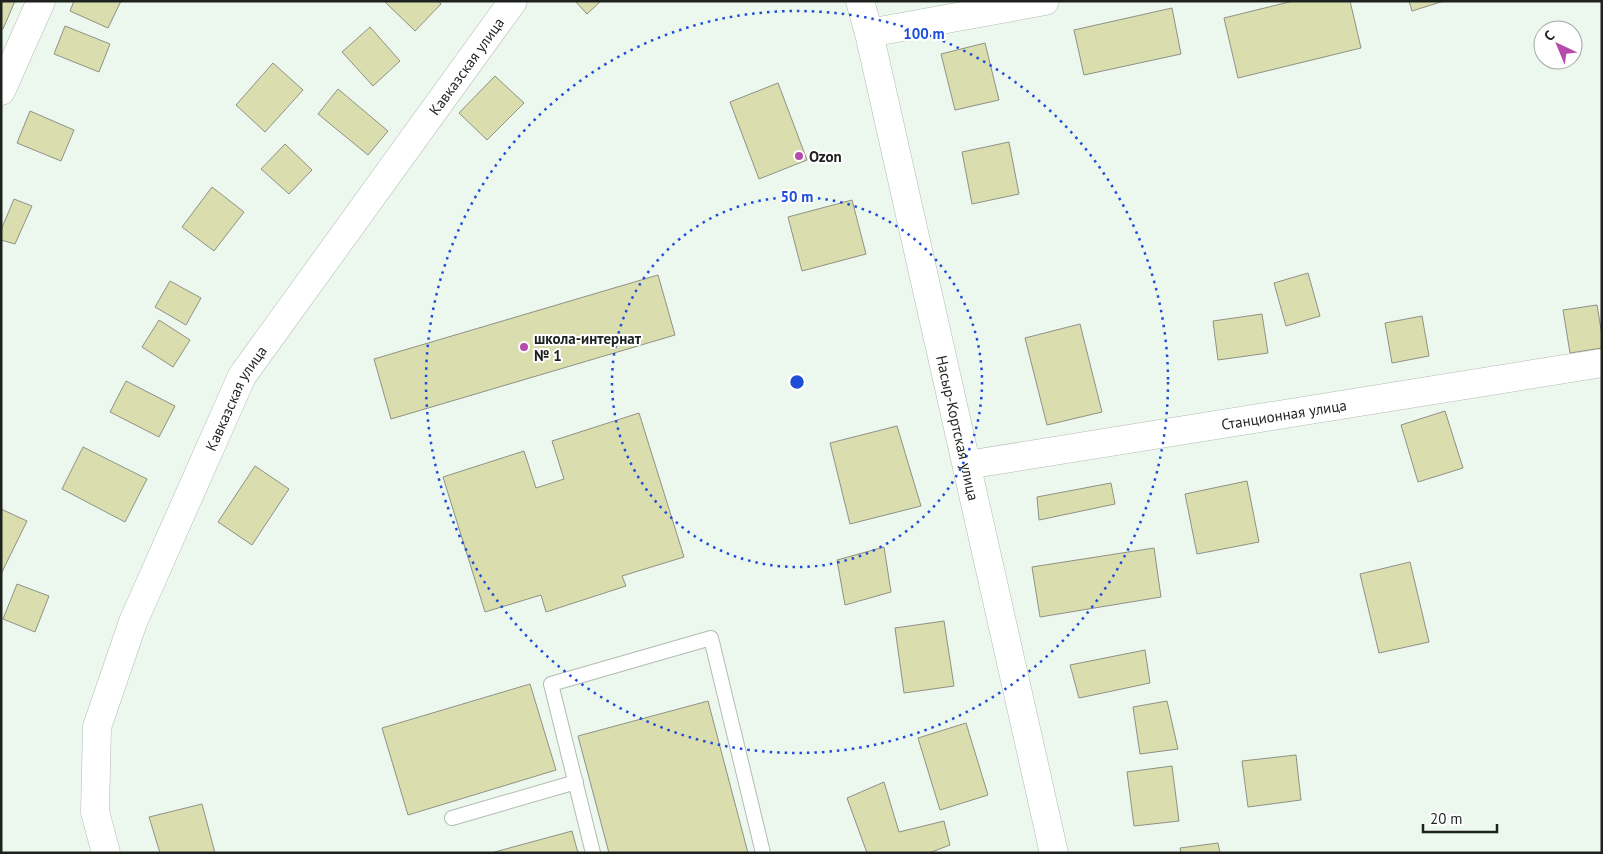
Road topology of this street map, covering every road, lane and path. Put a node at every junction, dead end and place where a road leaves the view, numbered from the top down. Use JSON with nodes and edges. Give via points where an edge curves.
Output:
{"nodes":[{"id":1,"x":41,"y":1,"type":"edge"},
{"id":2,"x":513,"y":1,"type":"edge"},
{"id":3,"x":860,"y":1,"type":"edge"},
{"id":4,"x":1045,"y":1,"type":"edge"},
{"id":5,"x":870,"y":33,"type":"junction"},
{"id":6,"x":1,"y":91,"type":"edge"},
{"id":7,"x":1602,"y":363,"type":"edge"},
{"id":8,"x":967,"y":465,"type":"junction"},
{"id":9,"x":576,"y":782,"type":"junction"},
{"id":10,"x":452,"y":818,"type":"dead end"},
{"id":11,"x":106,"y":853,"type":"edge"},
{"id":12,"x":593,"y":853,"type":"edge"},
{"id":13,"x":763,"y":853,"type":"edge"},
{"id":14,"x":1054,"y":853,"type":"edge"}],
"edges":[{"from":1,"to":6,"type":"street"},
{"from":2,"to":11,"type":"street","name":"Кавказская улица","via":[[242,376],[133,622],[97,727],[95,812]]},
{"from":3,"to":5,"type":"street","name":"Насыр-Кортская улица"},
{"from":4,"to":5,"type":"street"},
{"from":5,"to":8,"type":"street","name":"Насыр-Кортская улица"},
{"from":7,"to":8,"type":"street","name":"Станционная улица"},
{"from":8,"to":14,"type":"street","name":"Насыр-Кортская улица"},
{"from":9,"to":10,"type":"lane"},
{"from":9,"to":12,"type":"lane"},
{"from":9,"to":13,"type":"lane","via":[[551,684],[711,638]]}]}
